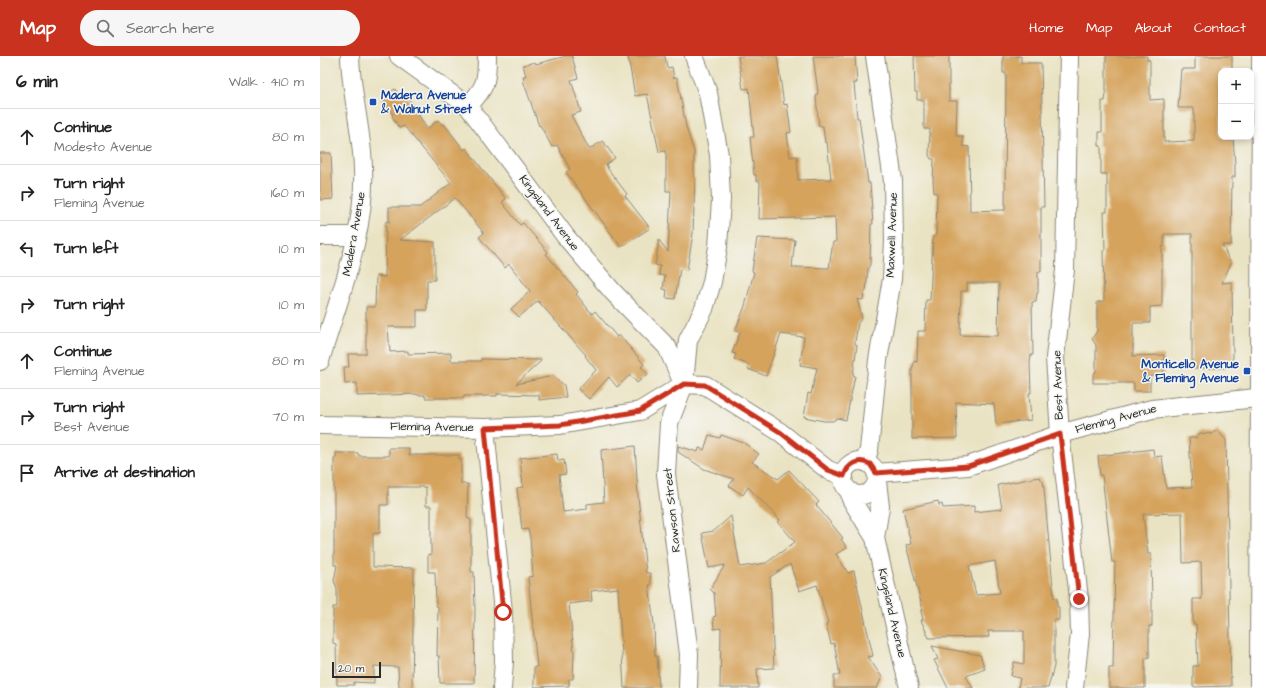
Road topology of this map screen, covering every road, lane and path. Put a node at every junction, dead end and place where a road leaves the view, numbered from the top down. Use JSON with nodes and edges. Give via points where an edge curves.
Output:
{"nodes":[{"id":1,"x":350,"y":56,"type":"edge"},
{"id":2,"x":399,"y":56,"type":"edge"},
{"id":3,"x":487,"y":56,"type":"edge"},
{"id":4,"x":694,"y":56,"type":"edge"},
{"id":5,"x":874,"y":56,"type":"edge"},
{"id":6,"x":1068,"y":56,"type":"edge"},
{"id":7,"x":1261,"y":56,"type":"edge"},
{"id":8,"x":468,"y":106,"type":"junction"},
{"id":9,"x":1263,"y":201,"type":"edge"},
{"id":10,"x":320,"y":236,"type":"edge"},
{"id":11,"x":356,"y":236,"type":"junction"},
{"id":12,"x":320,"y":361,"type":"edge"},
{"id":13,"x":684,"y":384,"type":"junction"},
{"id":14,"x":1263,"y":397,"type":"edge"},
{"id":15,"x":320,"y":425,"type":"edge"},
{"id":16,"x":485,"y":428,"type":"junction"},
{"id":17,"x":1060,"y":434,"type":"junction"},
{"id":18,"x":873,"y":472,"type":"junction"},
{"id":19,"x":847,"y":484,"type":"junction"},
{"id":20,"x":876,"y":538,"type":"junction"},
{"id":21,"x":502,"y":688,"type":"edge"},
{"id":22,"x":688,"y":688,"type":"edge"},
{"id":23,"x":909,"y":688,"type":"edge"},
{"id":24,"x":1074,"y":688,"type":"edge"},
{"id":25,"x":1259,"y":688,"type":"edge"}],
"edges":[{"from":1,"to":11,"type":"street","name":"Madera Avenue","via":[[350,74],[363,168],[362,199]]},
{"from":2,"to":8,"type":"street","name":"Kingsland Avenue"},
{"from":3,"to":8,"type":"street","via":[[487,73],[482,91]]},
{"from":4,"to":13,"type":"street","name":"Rawson Street","via":[[708,93],[719,155],[721,200],[718,247],[712,282],[704,309],[688,340]]},
{"from":5,"to":18,"type":"street","name":"Maxwell Avenue","via":[[893,181],[894,241],[892,278],[878,360],[869,450]]},
{"from":6,"to":17,"type":"street","name":"Best Avenue","via":[[1065,270],[1055,358]]},
{"from":7,"to":9,"type":"street"},
{"from":8,"to":13,"type":"street","name":"Kingsland Avenue","via":[[566,237],[613,292],[667,347]]},
{"from":9,"to":14,"type":"street"},
{"from":10,"to":11,"type":"street"},
{"from":11,"to":12,"type":"street","name":"Madera Avenue","via":[[345,286]]},
{"from":13,"to":16,"type":"street","name":"Fleming Avenue","via":[[640,411],[560,425]]},
{"from":13,"to":19,"type":"street","via":[[705,385],[780,432]]},
{"from":13,"to":22,"type":"street","name":"Rawson Street","via":[[669,423],[666,474],[689,654]]},
{"from":14,"to":17,"type":"street","name":"Fleming Avenue","via":[[1152,409]]},
{"from":14,"to":25,"type":"street"},
{"from":15,"to":16,"type":"street","name":"Fleming Avenue"},
{"from":16,"to":21,"type":"street","via":[[503,612]]},
{"from":17,"to":18,"type":"street","name":"Fleming Avenue","via":[[968,466]]},
{"from":17,"to":24,"type":"street","name":"Best Avenue","via":[[1079,599],[1080,634]]},
{"from":18,"to":19,"type":"street","via":[[857,462],[849,465]]},
{"from":18,"to":19,"type":"street","via":[[871,491],[862,494]]},
{"from":18,"to":20,"type":"street","name":"Kingsland Avenue","via":[[880,507]]},
{"from":19,"to":20,"type":"street","name":"Kingsland Avenue","via":[[851,499]]},
{"from":20,"to":23,"type":"street","name":"Kingsland Avenue"}]}
